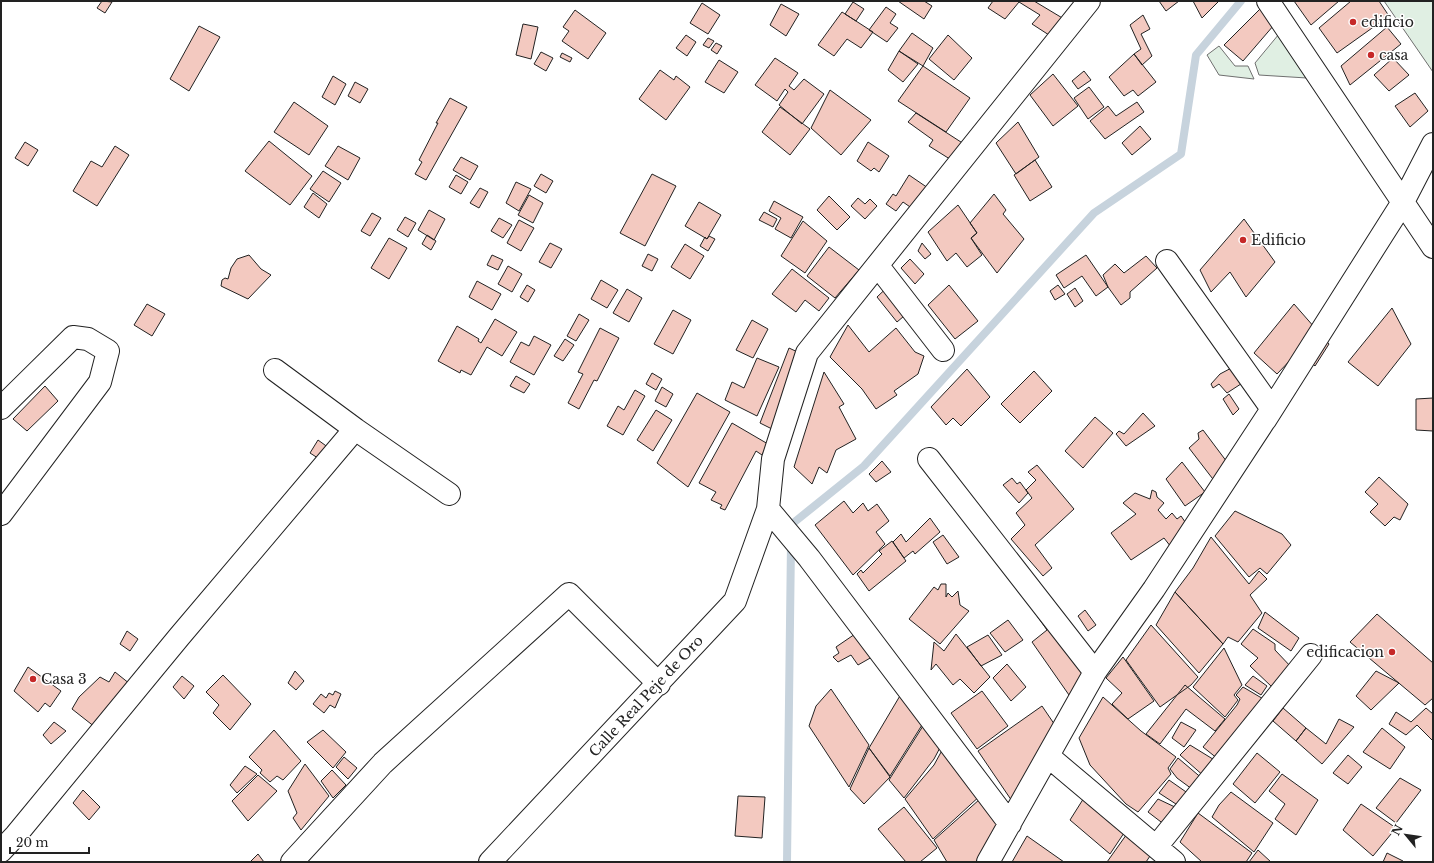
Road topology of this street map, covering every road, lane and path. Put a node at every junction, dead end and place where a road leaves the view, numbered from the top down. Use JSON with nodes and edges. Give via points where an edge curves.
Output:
{"nodes":[{"id":1,"x":1089,"y":1,"type":"edge"},
{"id":2,"x":1268,"y":1,"type":"edge"},
{"id":3,"x":1433,"y":144,"type":"edge"},
{"id":4,"x":1403,"y":202,"type":"junction"},
{"id":5,"x":1433,"y":247,"type":"edge"},
{"id":6,"x":1167,"y":260,"type":"dead end"},
{"id":7,"x":878,"y":266,"type":"junction"},
{"id":8,"x":943,"y":350,"type":"dead end"},
{"id":9,"x":275,"y":370,"type":"dead end"},
{"id":10,"x":1,"y":408,"type":"edge"},
{"id":11,"x":1272,"y":409,"type":"junction"},
{"id":12,"x":355,"y":429,"type":"junction"},
{"id":13,"x":929,"y":459,"type":"dead end"},
{"id":14,"x":449,"y":494,"type":"dead end"},
{"id":15,"x":768,"y":509,"type":"junction"},
{"id":16,"x":1,"y":514,"type":"edge"},
{"id":17,"x":1311,"y":655,"type":"dead end"},
{"id":18,"x":1095,"y":672,"type":"junction"},
{"id":19,"x":659,"y":684,"type":"junction"},
{"id":20,"x":1048,"y":756,"type":"junction"},
{"id":21,"x":1010,"y":824,"type":"junction"},
{"id":22,"x":1156,"y":847,"type":"junction"},
{"id":23,"x":1,"y":851,"type":"edge"},
{"id":24,"x":292,"y":862,"type":"edge"},
{"id":25,"x":490,"y":862,"type":"edge"},
{"id":26,"x":988,"y":862,"type":"edge"},
{"id":27,"x":1174,"y":862,"type":"edge"}],
"edges":[{"from":1,"to":7,"type":"street","name":"Calle Real Peje de Oro"},
{"from":2,"to":4,"type":"street"},
{"from":3,"to":4,"type":"street"},
{"from":4,"to":5,"type":"street"},
{"from":4,"to":11,"type":"street"},
{"from":6,"to":11,"type":"street"},
{"from":7,"to":8,"type":"street"},
{"from":7,"to":15,"type":"street","name":"Calle Real Peje de Oro","via":[[808,353],[773,459]]},
{"from":9,"to":12,"type":"street"},
{"from":10,"to":16,"type":"street","via":[[73,338],[88,338],[108,351],[100,382]]},
{"from":11,"to":18,"type":"street","via":[[1154,589]]},
{"from":12,"to":14,"type":"street"},
{"from":12,"to":23,"type":"street"},
{"from":13,"to":18,"type":"street"},
{"from":15,"to":19,"type":"street","name":"Calle Real Peje de Oro","via":[[735,601]]},
{"from":15,"to":21,"type":"street","via":[[809,558]]},
{"from":17,"to":22,"type":"street"},
{"from":18,"to":20,"type":"street"},
{"from":19,"to":24,"type":"street","via":[[569,594],[383,763]]},
{"from":19,"to":25,"type":"street","name":"Calle Real Peje de Oro"},
{"from":20,"to":21,"type":"street"},
{"from":20,"to":22,"type":"street"},
{"from":21,"to":26,"type":"street"},
{"from":22,"to":27,"type":"street"}]}
